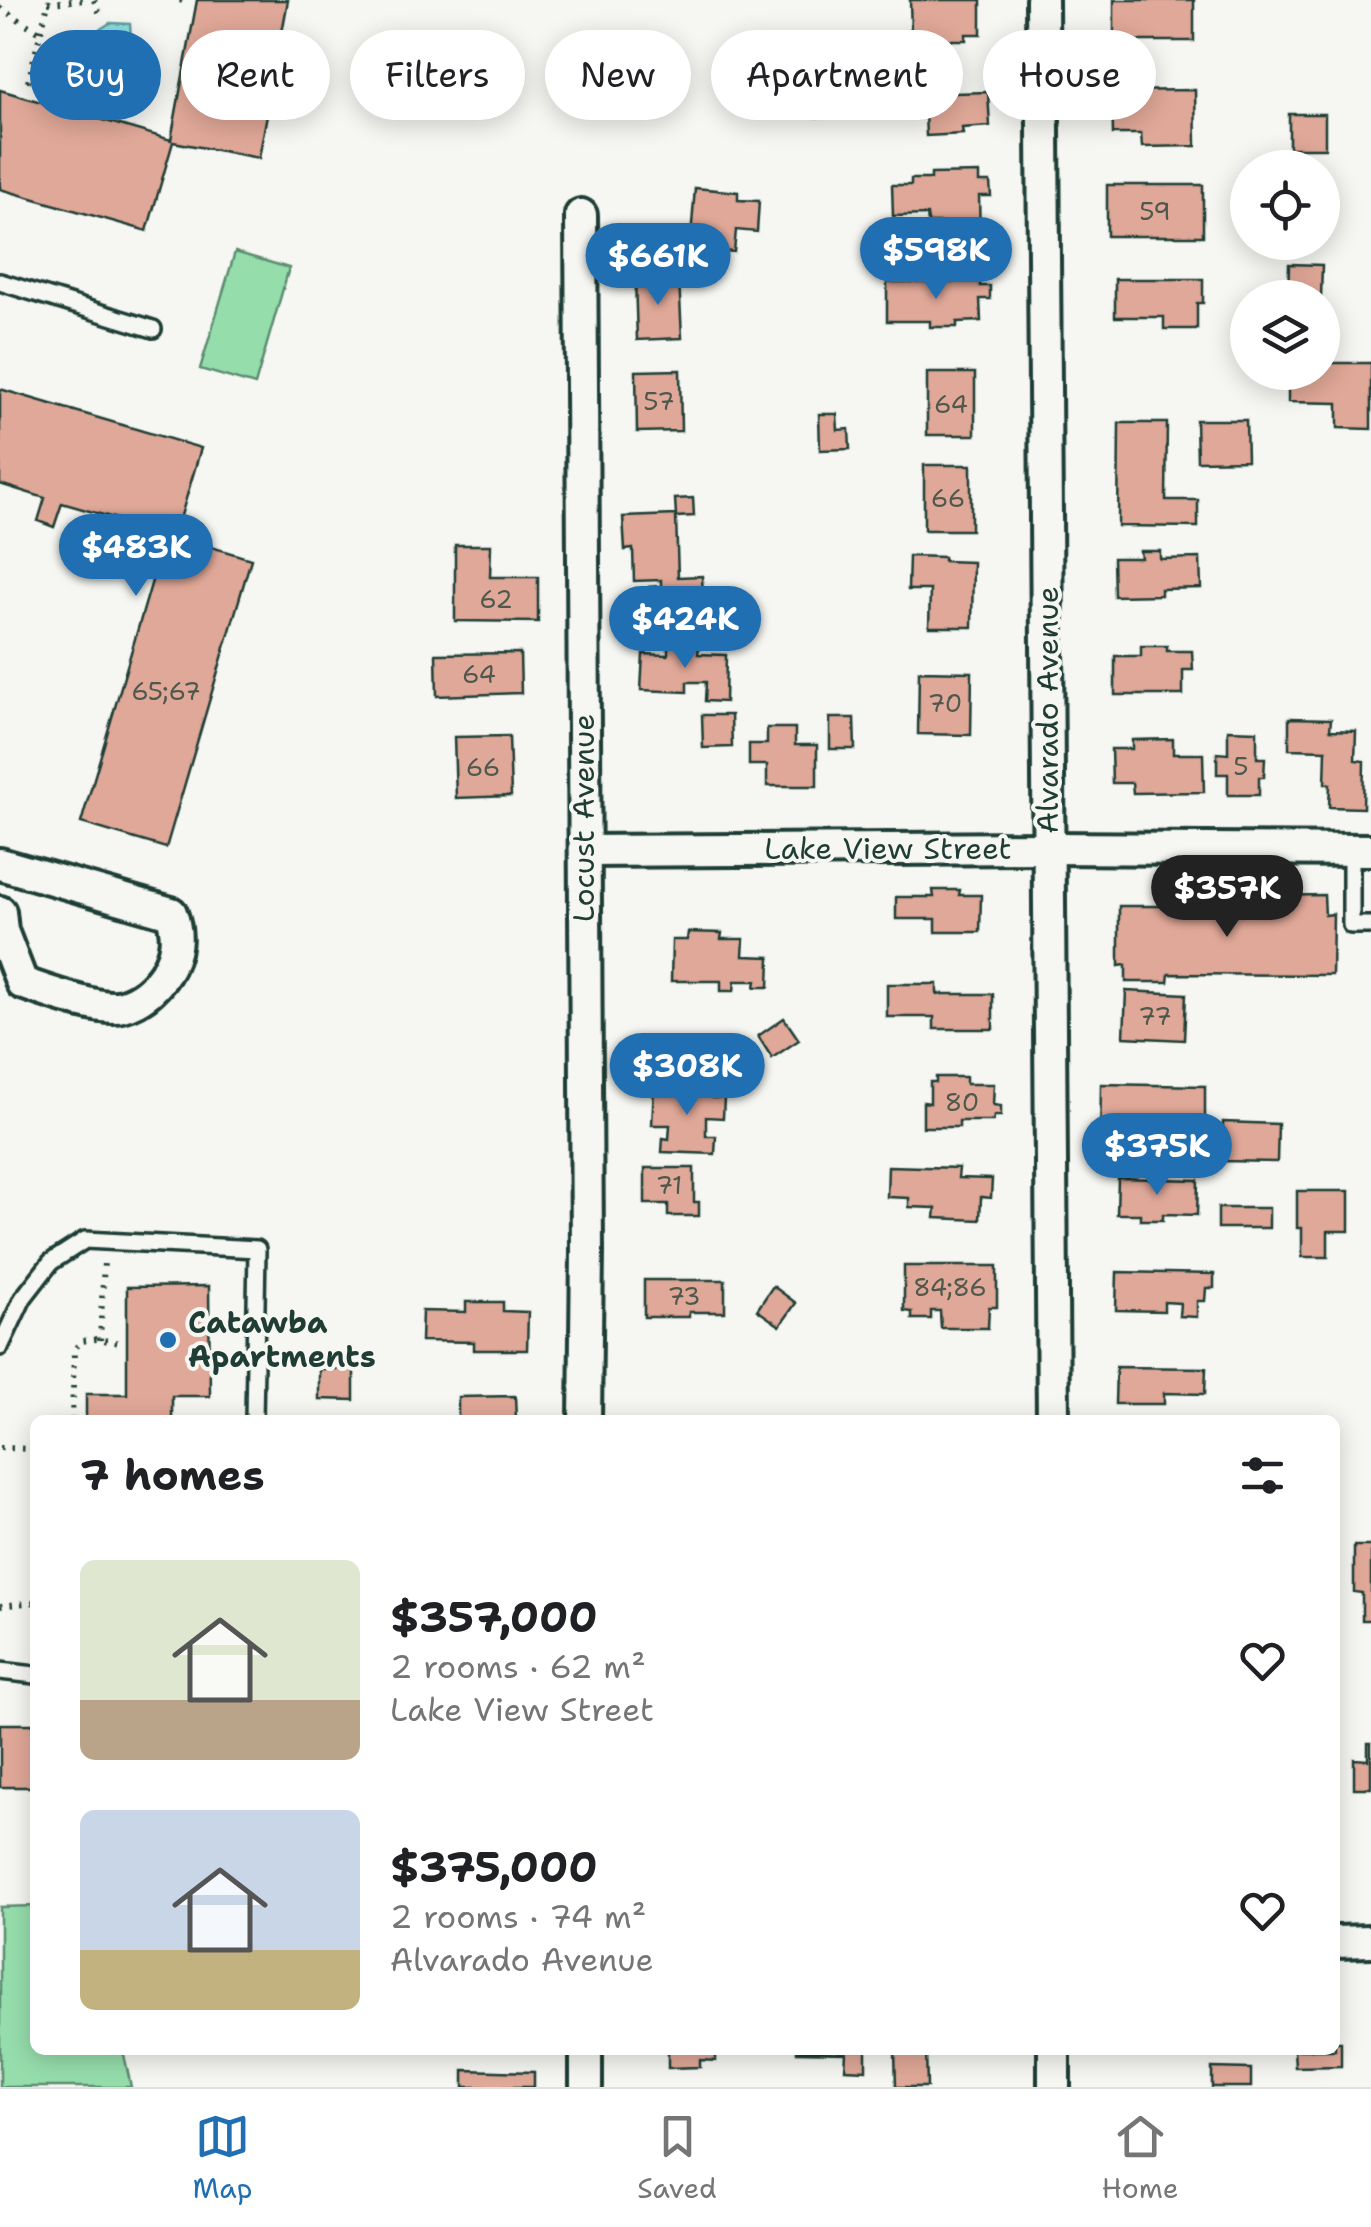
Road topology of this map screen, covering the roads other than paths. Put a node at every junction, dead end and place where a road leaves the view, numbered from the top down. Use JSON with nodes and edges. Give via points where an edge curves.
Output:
{"nodes":[{"id":1,"x":1042,"y":0,"type":"edge"},
{"id":2,"x":582,"y":215,"type":"dead end"},
{"id":3,"x":0,"y":282,"type":"edge"},
{"id":4,"x":153,"y":330,"type":"dead end"},
{"id":5,"x":1048,"y":848,"type":"junction"},
{"id":6,"x":1361,"y":850,"type":"edge"},
{"id":7,"x":585,"y":851,"type":"junction"},
{"id":8,"x":0,"y":864,"type":"edge"},
{"id":9,"x":0,"y":912,"type":"edge"},
{"id":10,"x":1371,"y":926,"type":"edge"},
{"id":11,"x":0,"y":1347,"type":"edge"},
{"id":12,"x":254,"y":1415,"type":"edge"},
{"id":13,"x":585,"y":1415,"type":"edge"},
{"id":14,"x":1053,"y":1415,"type":"edge"},
{"id":15,"x":0,"y":1671,"type":"edge"},
{"id":16,"x":30,"y":1674,"type":"edge"},
{"id":17,"x":1371,"y":1941,"type":"edge"},
{"id":18,"x":1340,"y":1942,"type":"edge"},
{"id":19,"x":586,"y":2055,"type":"edge"},
{"id":20,"x":1054,"y":2055,"type":"edge"},
{"id":21,"x":586,"y":2087,"type":"edge"},
{"id":22,"x":1054,"y":2087,"type":"edge"}],
"edges":[{"from":1,"to":5,"type":"street","name":"Alvarado Avenue"},
{"from":2,"to":7,"type":"street","name":"Locust Avenue"},
{"from":3,"to":4,"type":"lane"},
{"from":5,"to":6,"type":"street","name":"Lake View Street"},
{"from":5,"to":7,"type":"street","name":"Lake View Street"},
{"from":5,"to":14,"type":"street","name":"Alvarado Avenue"},
{"from":6,"to":10,"type":"lane","via":[[1351,925]]},
{"from":7,"to":13,"type":"street","name":"Locust Avenue"},
{"from":8,"to":9,"type":"street","via":[[171,912],[174,958],[154,989],[119,1008],[68,1000],[22,983]]},
{"from":11,"to":12,"type":"lane","via":[[23,1298],[51,1262],[85,1240],[256,1249]]},
{"from":15,"to":16,"type":"lane"},
{"from":17,"to":18,"type":"street"},
{"from":19,"to":21,"type":"street"},
{"from":20,"to":22,"type":"street"}]}
